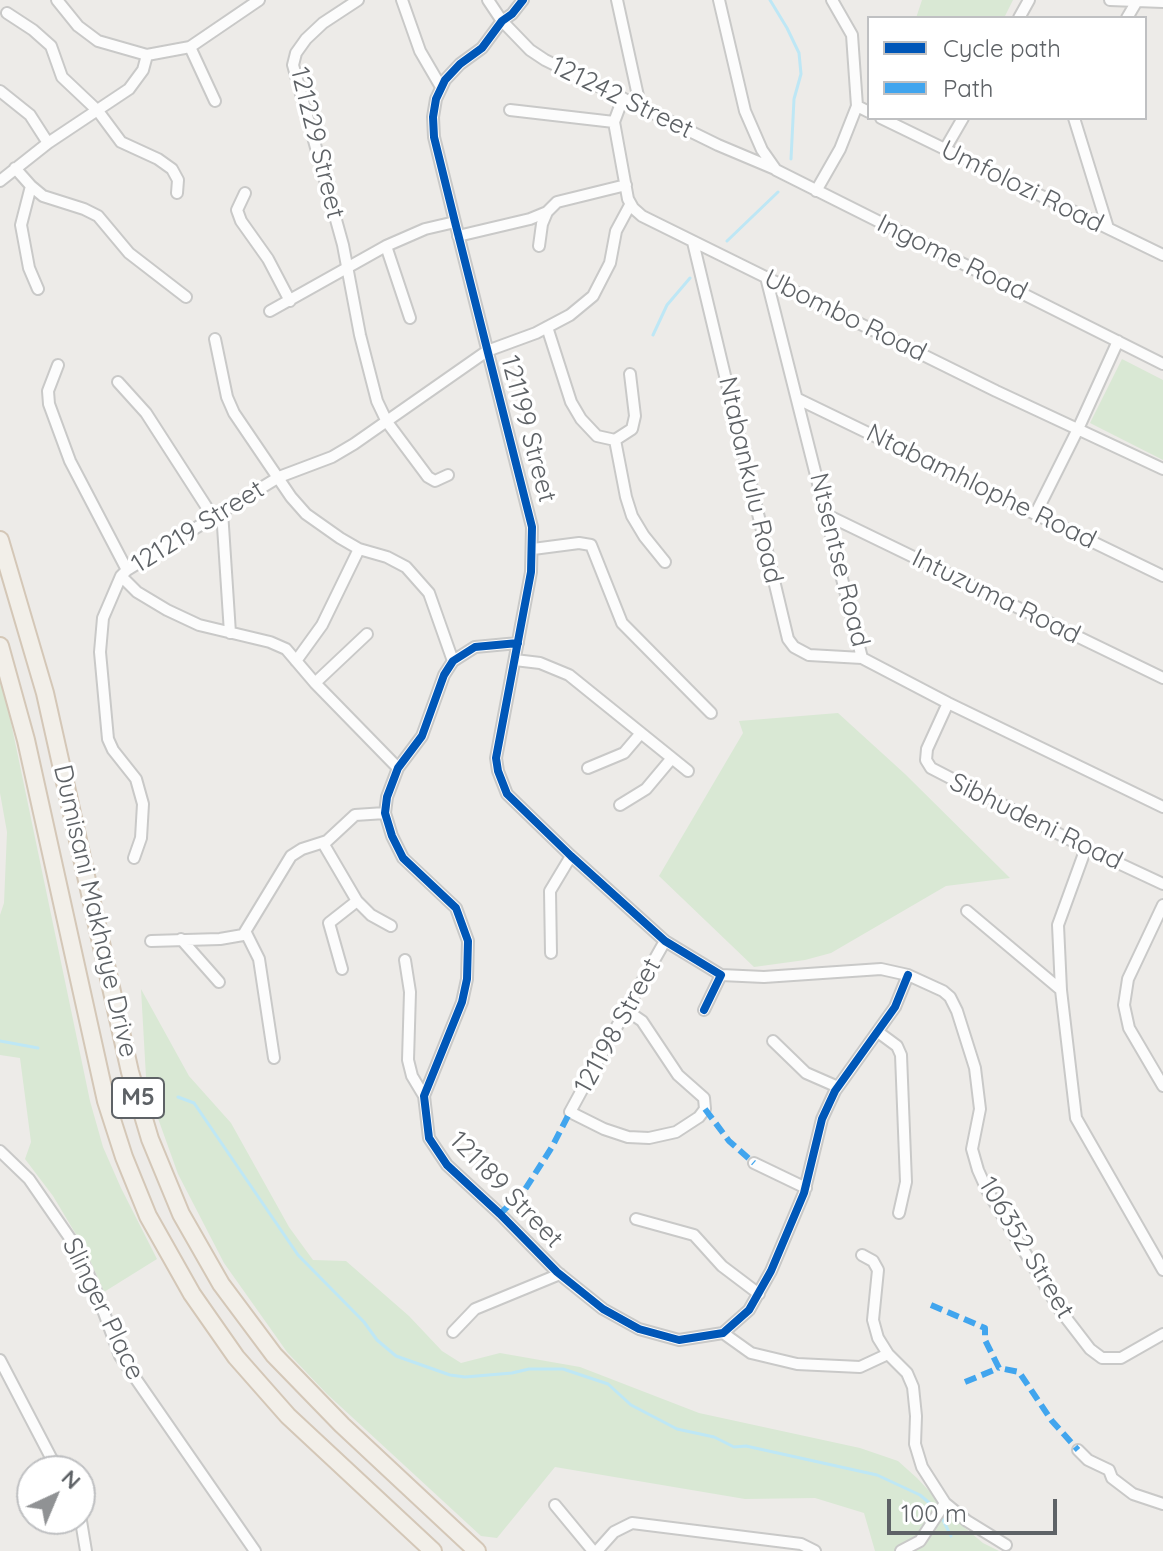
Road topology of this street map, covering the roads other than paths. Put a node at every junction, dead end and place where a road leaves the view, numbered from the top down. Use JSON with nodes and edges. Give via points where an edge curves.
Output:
{"nodes":[{"id":1,"x":57,"y":0,"type":"edge"},
{"id":2,"x":358,"y":0,"type":"edge"},
{"id":3,"x":402,"y":0,"type":"edge"},
{"id":4,"x":488,"y":0,"type":"edge"},
{"id":5,"x":523,"y":0,"type":"edge"},
{"id":6,"x":617,"y":0,"type":"edge"},
{"id":7,"x":719,"y":0,"type":"edge"},
{"id":8,"x":832,"y":0,"type":"edge"},
{"id":9,"x":1110,"y":0,"type":"edge"},
{"id":10,"x":256,"y":1,"type":"edge"},
{"id":11,"x":1137,"y":1,"type":"edge"},
{"id":12,"x":1163,"y":2,"type":"edge"},
{"id":13,"x":7,"y":13,"type":"dead end"},
{"id":14,"x":502,"y":21,"type":"junction"},
{"id":15,"x":190,"y":47,"type":"junction"},
{"id":16,"x":147,"y":55,"type":"junction"},
{"id":17,"x":441,"y":87,"type":"junction"},
{"id":18,"x":0,"y":91,"type":"edge"},
{"id":19,"x":623,"y":98,"type":"junction"},
{"id":20,"x":215,"y":101,"type":"dead end"},
{"id":21,"x":640,"y":105,"type":"junction"},
{"id":22,"x":857,"y":106,"type":"junction"},
{"id":23,"x":510,"y":110,"type":"dead end"},
{"id":24,"x":98,"y":111,"type":"junction"},
{"id":25,"x":867,"y":111,"type":"edge"},
{"id":26,"x":885,"y":120,"type":"edge"},
{"id":27,"x":962,"y":120,"type":"edge"},
{"id":28,"x":1075,"y":120,"type":"edge"},
{"id":29,"x":614,"y":122,"type":"junction"},
{"id":30,"x":756,"y":137,"type":"junction"},
{"id":31,"x":48,"y":143,"type":"junction"},
{"id":32,"x":945,"y":149,"type":"junction"},
{"id":33,"x":740,"y":154,"type":"junction"},
{"id":34,"x":15,"y":168,"type":"junction"},
{"id":35,"x":776,"y":170,"type":"junction"},
{"id":36,"x":0,"y":181,"type":"edge"},
{"id":37,"x":626,"y":185,"type":"junction"},
{"id":38,"x":31,"y":186,"type":"junction"},
{"id":39,"x":816,"y":191,"type":"junction"},
{"id":40,"x":177,"y":193,"type":"dead end"},
{"id":41,"x":245,"y":193,"type":"dead end"},
{"id":42,"x":630,"y":205,"type":"junction"},
{"id":43,"x":547,"y":212,"type":"junction"},
{"id":44,"x":455,"y":222,"type":"junction"},
{"id":45,"x":1108,"y":228,"type":"junction"},
{"id":46,"x":458,"y":236,"type":"junction"},
{"id":47,"x":693,"y":242,"type":"junction"},
{"id":48,"x":386,"y":246,"type":"junction"},
{"id":49,"x":539,"y":246,"type":"dead end"},
{"id":50,"x":1163,"y":255,"type":"edge"},
{"id":51,"x":348,"y":267,"type":"junction"},
{"id":52,"x":766,"y":277,"type":"junction"},
{"id":53,"x":38,"y":289,"type":"dead end"},
{"id":54,"x":186,"y":297,"type":"dead end"},
{"id":55,"x":290,"y":301,"type":"junction"},
{"id":56,"x":270,"y":311,"type":"dead end"},
{"id":57,"x":410,"y":318,"type":"dead end"},
{"id":58,"x":547,"y":327,"type":"junction"},
{"id":59,"x":215,"y":339,"type":"dead end"},
{"id":60,"x":1118,"y":341,"type":"junction"},
{"id":61,"x":487,"y":351,"type":"junction"},
{"id":62,"x":1163,"y":364,"type":"edge"},
{"id":63,"x":58,"y":365,"type":"dead end"},
{"id":64,"x":630,"y":374,"type":"dead end"},
{"id":65,"x":118,"y":382,"type":"dead end"},
{"id":66,"x":798,"y":399,"type":"junction"},
{"id":67,"x":387,"y":422,"type":"junction"},
{"id":68,"x":1078,"y":429,"type":"junction"},
{"id":69,"x":615,"y":440,"type":"junction"},
{"id":70,"x":1163,"y":469,"type":"edge"},
{"id":71,"x":448,"y":475,"type":"dead end"},
{"id":72,"x":279,"y":477,"type":"junction"},
{"id":73,"x":1036,"y":513,"type":"junction"},
{"id":74,"x":217,"y":514,"type":"junction"},
{"id":75,"x":829,"y":516,"type":"junction"},
{"id":76,"x":0,"y":540,"type":"edge"},
{"id":77,"x":359,"y":549,"type":"junction"},
{"id":78,"x":533,"y":549,"type":"junction"},
{"id":79,"x":665,"y":562,"type":"dead end"},
{"id":80,"x":124,"y":573,"type":"junction"},
{"id":81,"x":1163,"y":576,"type":"edge"},
{"id":82,"x":230,"y":633,"type":"junction"},
{"id":83,"x":367,"y":634,"type":"dead end"},
{"id":84,"x":518,"y":643,"type":"junction"},
{"id":85,"x":0,"y":646,"type":"edge"},
{"id":86,"x":862,"y":658,"type":"junction"},
{"id":87,"x":515,"y":660,"type":"junction"},
{"id":88,"x":296,"y":661,"type":"junction"},
{"id":89,"x":453,"y":661,"type":"junction"},
{"id":90,"x":1163,"y":678,"type":"edge"},
{"id":91,"x":315,"y":683,"type":"junction"},
{"id":92,"x":948,"y":703,"type":"junction"},
{"id":93,"x":711,"y":713,"type":"dead end"},
{"id":94,"x":641,"y":733,"type":"junction"},
{"id":95,"x":672,"y":758,"type":"junction"},
{"id":96,"x":398,"y":768,"type":"junction"},
{"id":97,"x":588,"y":768,"type":"dead end"},
{"id":98,"x":688,"y":771,"type":"dead end"},
{"id":99,"x":620,"y":805,"type":"dead end"},
{"id":100,"x":1163,"y":807,"type":"edge"},
{"id":101,"x":385,"y":813,"type":"junction"},
{"id":102,"x":323,"y":843,"type":"junction"},
{"id":103,"x":1086,"y":848,"type":"junction"},
{"id":104,"x":571,"y":856,"type":"junction"},
{"id":105,"x":134,"y":858,"type":"dead end"},
{"id":106,"x":1163,"y":884,"type":"edge"},
{"id":107,"x":357,"y":901,"type":"junction"},
{"id":108,"x":1163,"y":905,"type":"edge"},
{"id":109,"x":967,"y":911,"type":"dead end"},
{"id":110,"x":391,"y":926,"type":"dead end"},
{"id":111,"x":246,"y":933,"type":"junction"},
{"id":112,"x":181,"y":939,"type":"junction"},
{"id":113,"x":151,"y":941,"type":"dead end"},
{"id":114,"x":665,"y":941,"type":"junction"},
{"id":115,"x":551,"y":953,"type":"dead end"},
{"id":116,"x":405,"y":960,"type":"dead end"},
{"id":117,"x":342,"y":969,"type":"dead end"},
{"id":118,"x":721,"y":975,"type":"junction"},
{"id":119,"x":908,"y":975,"type":"junction"},
{"id":120,"x":219,"y":982,"type":"dead end"},
{"id":121,"x":1061,"y":990,"type":"junction"},
{"id":122,"x":626,"y":1010,"type":"junction"},
{"id":123,"x":704,"y":1010,"type":"dead end"},
{"id":124,"x":878,"y":1032,"type":"junction"},
{"id":125,"x":773,"y":1041,"type":"dead end"},
{"id":126,"x":274,"y":1058,"type":"dead end"},
{"id":127,"x":1163,"y":1086,"type":"edge"},
{"id":128,"x":838,"y":1087,"type":"junction"},
{"id":129,"x":424,"y":1096,"type":"junction"},
{"id":130,"x":0,"y":1151,"type":"edge"},
{"id":131,"x":754,"y":1163,"type":"dead end"},
{"id":132,"x":806,"y":1188,"type":"junction"},
{"id":133,"x":899,"y":1213,"type":"dead end"},
{"id":134,"x":636,"y":1219,"type":"dead end"},
{"id":135,"x":862,"y":1255,"type":"dead end"},
{"id":136,"x":1163,"y":1270,"type":"edge"},
{"id":137,"x":560,"y":1274,"type":"junction"},
{"id":138,"x":759,"y":1294,"type":"junction"},
{"id":139,"x":453,"y":1332,"type":"dead end"},
{"id":140,"x":723,"y":1333,"type":"junction"},
{"id":141,"x":1163,"y":1334,"type":"edge"},
{"id":142,"x":888,"y":1354,"type":"junction"},
{"id":143,"x":0,"y":1360,"type":"edge"},
{"id":144,"x":1078,"y":1450,"type":"dead end"},
{"id":145,"x":50,"y":1455,"type":"edge"},
{"id":146,"x":945,"y":1503,"type":"junction"},
{"id":147,"x":1163,"y":1504,"type":"edge"},
{"id":148,"x":555,"y":1505,"type":"dead end"},
{"id":149,"x":991,"y":1535,"type":"junction"},
{"id":150,"x":1006,"y":1545,"type":"dead end"},
{"id":151,"x":255,"y":1551,"type":"edge"},
{"id":152,"x":433,"y":1551,"type":"edge"},
{"id":153,"x":477,"y":1551,"type":"edge"},
{"id":154,"x":595,"y":1551,"type":"edge"},
{"id":155,"x":815,"y":1551,"type":"edge"},
{"id":156,"x":901,"y":1551,"type":"edge"},
{"id":157,"x":1017,"y":1551,"type":"edge"}],
"edges":[{"from":1,"to":16,"type":"street","via":[[98,41]]},
{"from":2,"to":51,"type":"street","name":"121229 Street","via":[[314,31],[293,65]]},
{"from":3,"to":17,"type":"street","via":[[420,51]]},
{"from":4,"to":14,"type":"street","name":"121242 Street"},
{"from":5,"to":14,"type":"street"},
{"from":6,"to":21,"type":"street"},
{"from":7,"to":30,"type":"street"},
{"from":8,"to":22,"type":"street","via":[[852,35]]},
{"from":9,"to":11,"type":"street"},
{"from":10,"to":15,"type":"street"},
{"from":11,"to":12,"type":"street"},
{"from":13,"to":24,"type":"street","via":[[46,41],[62,77]]},
{"from":14,"to":17,"type":"street"},
{"from":14,"to":19,"type":"street","name":"121242 Street","via":[[545,60]]},
{"from":15,"to":16,"type":"street"},
{"from":15,"to":20,"type":"street"},
{"from":16,"to":24,"type":"street","via":[[134,84]]},
{"from":17,"to":44,"type":"street","name":"121199 Street","via":[[433,126]]},
{"from":18,"to":31,"type":"street","via":[[30,115]]},
{"from":19,"to":21,"type":"street","name":"121242 Street"},
{"from":19,"to":29,"type":"street"},
{"from":21,"to":33,"type":"street","name":"121242 Street"},
{"from":22,"to":25,"type":"street"},
{"from":22,"to":39,"type":"street"},
{"from":23,"to":29,"type":"street"},
{"from":24,"to":31,"type":"street"},
{"from":24,"to":40,"type":"street","via":[[121,142],[172,169]]},
{"from":26,"to":32,"type":"street","name":"Umfolozi Road"},
{"from":27,"to":32,"type":"street"},
{"from":28,"to":45,"type":"street"},
{"from":29,"to":37,"type":"street"},
{"from":30,"to":33,"type":"street","via":[[751,149]]},
{"from":30,"to":35,"type":"street"},
{"from":31,"to":34,"type":"street"},
{"from":32,"to":45,"type":"street","name":"Umfolozi Road"},
{"from":33,"to":35,"type":"street","name":"121242 Street"},
{"from":34,"to":36,"type":"street"},
{"from":34,"to":38,"type":"street"},
{"from":35,"to":39,"type":"street","name":"Ingome Road"},
{"from":37,"to":42,"type":"street"},
{"from":37,"to":43,"type":"street","via":[[557,202]]},
{"from":38,"to":53,"type":"street","via":[[21,225]]},
{"from":38,"to":54,"type":"street","via":[[50,199],[98,216],[129,253]]},
{"from":39,"to":60,"type":"street","name":"Ingome Road"},
{"from":41,"to":55,"type":"street","via":[[239,217]]},
{"from":42,"to":47,"type":"street","name":"Ubombo Road"},
{"from":42,"to":58,"type":"street","name":"121219 Street","via":[[593,296]]},
{"from":43,"to":46,"type":"street"},
{"from":43,"to":49,"type":"street"},
{"from":44,"to":46,"type":"street","name":"121199 Street"},
{"from":44,"to":48,"type":"street"},
{"from":45,"to":50,"type":"street","name":"Umfolozi Road"},
{"from":46,"to":61,"type":"street","name":"121199 Street"},
{"from":47,"to":52,"type":"street","name":"Ubombo Road"},
{"from":47,"to":86,"type":"street","name":"Ntabankulu Road","via":[[788,639],[809,655]]},
{"from":48,"to":51,"type":"street"},
{"from":48,"to":57,"type":"street"},
{"from":51,"to":55,"type":"street"},
{"from":51,"to":67,"type":"street","name":"121229 Street","via":[[368,371]]},
{"from":52,"to":66,"type":"street","name":"Ntsentse Road"},
{"from":52,"to":68,"type":"street","name":"Ubombo Road"},
{"from":55,"to":56,"type":"street"},
{"from":58,"to":61,"type":"street","name":"121219 Street"},
{"from":58,"to":69,"type":"street","via":[[581,419],[597,436]]},
{"from":59,"to":72,"type":"street","via":[[227,397]]},
{"from":60,"to":62,"type":"street","name":"Ingome Road"},
{"from":60,"to":68,"type":"street"},
{"from":61,"to":67,"type":"street","name":"121219 Street"},
{"from":61,"to":78,"type":"street","name":"121199 Street","via":[[531,517]]},
{"from":63,"to":80,"type":"street","via":[[49,404]]},
{"from":64,"to":69,"type":"street","via":[[634,425]]},
{"from":65,"to":74,"type":"street"},
{"from":66,"to":73,"type":"street","name":"Ntabamhlophe Road"},
{"from":66,"to":75,"type":"street","name":"Ntsentse Road"},
{"from":67,"to":71,"type":"street","name":"121229 Street","via":[[428,477],[435,481]]},
{"from":67,"to":72,"type":"street","name":"121219 Street","via":[[332,457]]},
{"from":68,"to":70,"type":"street","name":"Ubombo Road"},
{"from":68,"to":73,"type":"street"},
{"from":69,"to":79,"type":"street","via":[[632,516]]},
{"from":72,"to":74,"type":"street","name":"121219 Street"},
{"from":72,"to":77,"type":"street","via":[[306,514]]},
{"from":73,"to":81,"type":"street","name":"Ntabamhlophe Road"},
{"from":74,"to":80,"type":"street","name":"121219 Street"},
{"from":74,"to":82,"type":"street"},
{"from":75,"to":86,"type":"street","name":"Ntsentse Road"},
{"from":75,"to":90,"type":"street","name":"Intuzuma Road"},
{"from":76,"to":153,"type":"main road","name":"Dumisani Makhaye Drive","number":"M5","via":[[49,707],[130,1072],[181,1214],[221,1284],[274,1355]]},
{"from":77,"to":88,"type":"street","via":[[322,625]]},
{"from":77,"to":89,"type":"street","via":[[398,562],[423,584]]},
{"from":78,"to":84,"type":"street","name":"121199 Street"},
{"from":78,"to":93,"type":"street","via":[[591,545],[622,623]]},
{"from":80,"to":82,"type":"street","via":[[137,592],[167,610]]},
{"from":80,"to":105,"type":"street","name":"121219 Street","via":[[103,618],[100,652],[108,739],[136,779],[143,804]]},
{"from":82,"to":88,"type":"street","via":[[286,649]]},
{"from":83,"to":91,"type":"street"},
{"from":84,"to":87,"type":"street","name":"121199 Street"},
{"from":84,"to":89,"type":"street","via":[[486,644]]},
{"from":85,"to":152,"type":"main road","name":"Dumisani Makhaye Drive","number":"M5","via":[[106,1101],[148,1216],[185,1284],[236,1357],[288,1416]]},
{"from":86,"to":92,"type":"street","name":"Ntsentse Road"},
{"from":87,"to":94,"type":"street","via":[[569,675]]},
{"from":87,"to":104,"type":"street","name":"121199 Street","via":[[498,771],[507,794]]},
{"from":88,"to":91,"type":"street"},
{"from":89,"to":96,"type":"street","via":[[422,736]]},
{"from":91,"to":96,"type":"street"},
{"from":92,"to":100,"type":"street","name":"Ntsentse Road"},
{"from":92,"to":103,"type":"street","name":"Sibhudeni Road","via":[[927,749],[931,768]]},
{"from":94,"to":95,"type":"street"},
{"from":94,"to":97,"type":"street","via":[[624,753]]},
{"from":95,"to":98,"type":"street"},
{"from":95,"to":99,"type":"street","via":[[646,789]]},
{"from":96,"to":101,"type":"street"},
{"from":101,"to":102,"type":"street","via":[[355,815]]},
{"from":101,"to":129,"type":"street","name":"121189 Street","via":[[403,858],[456,908],[468,941],[462,1002]]},
{"from":102,"to":107,"type":"street"},
{"from":102,"to":111,"type":"street","via":[[291,856]]},
{"from":103,"to":106,"type":"street","name":"Sibhudeni Road"},
{"from":103,"to":121,"type":"street","via":[[1058,925]]},
{"from":104,"to":114,"type":"street","name":"121199 Street"},
{"from":104,"to":115,"type":"street","via":[[550,891]]},
{"from":107,"to":110,"type":"street"},
{"from":107,"to":117,"type":"street","via":[[329,925]]},
{"from":108,"to":127,"type":"street","via":[[1128,979],[1124,1005],[1129,1028]]},
{"from":109,"to":121,"type":"street"},
{"from":111,"to":112,"type":"street"},
{"from":111,"to":126,"type":"street","via":[[259,959]]},
{"from":112,"to":113,"type":"street"},
{"from":112,"to":120,"type":"street"},
{"from":114,"to":118,"type":"street","name":"121199 Street"},
{"from":114,"to":122,"type":"street","name":"121198 Street"},
{"from":116,"to":129,"type":"street","via":[[409,1068]]},
{"from":118,"to":119,"type":"street","name":"106352 Street","via":[[881,969]]},
{"from":118,"to":123,"type":"street"},
{"from":119,"to":124,"type":"street"},
{"from":119,"to":141,"type":"street","name":"106352 Street","via":[[943,991],[957,1011],[979,1089],[972,1149],[978,1170],[1060,1310],[1102,1358],[1121,1358]]},
{"from":121,"to":136,"type":"street","via":[[1076,1118]]},
{"from":122,"to":122,"type":"street","name":"121198 Street","via":[[570,1112],[615,1133],[649,1138],[676,1132],[705,1109],[703,1095],[678,1075],[642,1021]]},
{"from":124,"to":128,"type":"street"},
{"from":124,"to":133,"type":"street","via":[[901,1055],[906,1182]]},
{"from":125,"to":128,"type":"street","via":[[806,1073]]},
{"from":128,"to":132,"type":"street","via":[[822,1119]]},
{"from":129,"to":137,"type":"street","name":"121189 Street","via":[[429,1138],[437,1152]]},
{"from":130,"to":151,"type":"street","name":"Slinger Place","via":[[29,1179],[76,1247],[120,1356]]},
{"from":131,"to":132,"type":"street"},
{"from":132,"to":138,"type":"street"},
{"from":134,"to":138,"type":"street","via":[[694,1235],[722,1266]]},
{"from":135,"to":142,"type":"street","via":[[878,1270],[873,1320]]},
{"from":137,"to":139,"type":"street","via":[[475,1309]]},
{"from":137,"to":140,"type":"street","name":"121189 Street","via":[[603,1309],[639,1329],[679,1340]]},
{"from":138,"to":140,"type":"street"},
{"from":140,"to":142,"type":"street","via":[[751,1353],[797,1364],[860,1367]]},
{"from":142,"to":146,"type":"street","via":[[910,1378],[916,1452]]},
{"from":143,"to":145,"type":"street"},
{"from":144,"to":147,"type":"street","via":[[1109,1470],[1123,1488]]},
{"from":146,"to":149,"type":"street"},
{"from":146,"to":156,"type":"street","via":[[920,1541]]},
{"from":148,"to":154,"type":"street"},
{"from":149,"to":150,"type":"street"},
{"from":149,"to":157,"type":"street"},
{"from":154,"to":155,"type":"street","via":[[632,1523],[801,1544]]}]}
